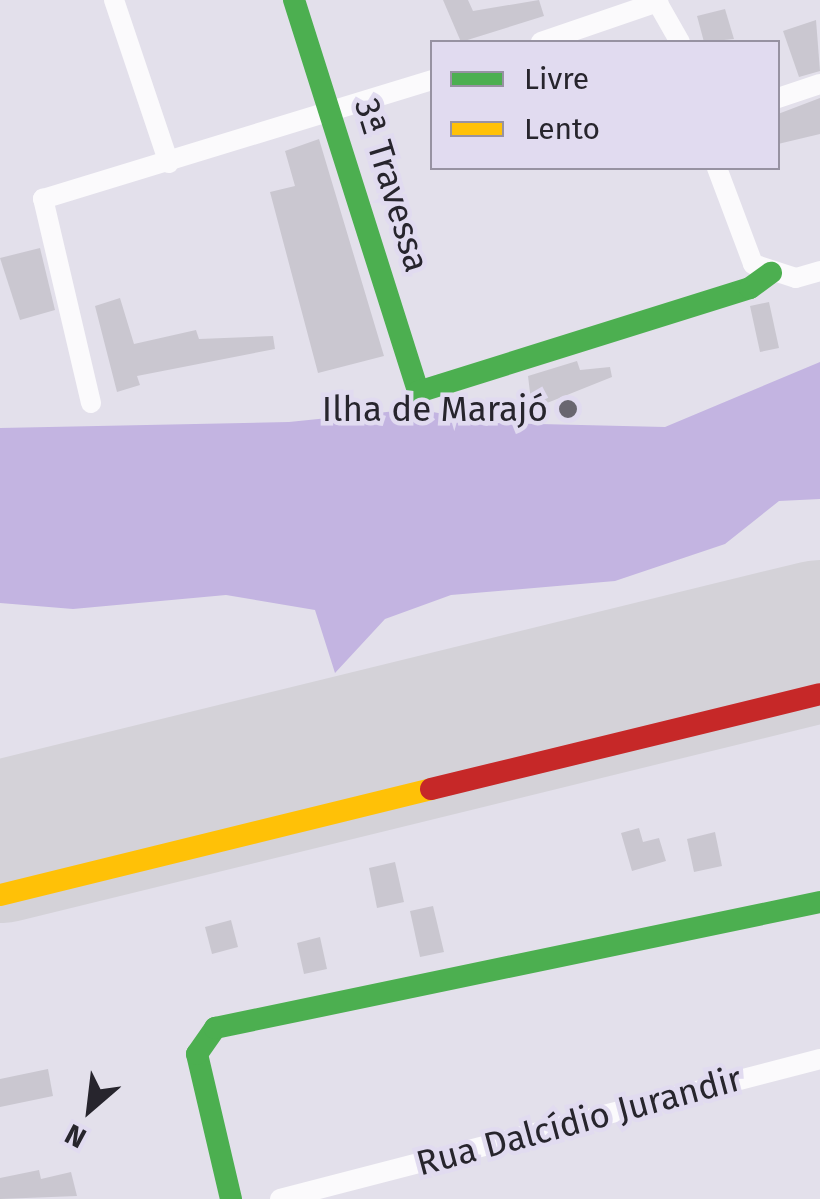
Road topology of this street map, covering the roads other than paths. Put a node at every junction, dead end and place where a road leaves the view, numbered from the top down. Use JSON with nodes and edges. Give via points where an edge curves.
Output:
{"nodes":[{"id":1,"x":114,"y":0,"type":"edge"},
{"id":2,"x":294,"y":0,"type":"edge"},
{"id":3,"x":657,"y":1,"type":"edge"},
{"id":4,"x":547,"y":40,"type":"edge"},
{"id":5,"x":679,"y":40,"type":"edge"},
{"id":6,"x":430,"y":81,"type":"edge"},
{"id":7,"x":820,"y":84,"type":"edge"},
{"id":8,"x":780,"y":97,"type":"edge"},
{"id":9,"x":334,"y":114,"type":"junction"},
{"id":10,"x":169,"y":162,"type":"junction"},
{"id":11,"x":719,"y":170,"type":"edge"},
{"id":12,"x":762,"y":268,"type":"junction"},
{"id":13,"x":820,"y":271,"type":"edge"},
{"id":14,"x":91,"y":403,"type":"dead end"},
{"id":15,"x":820,"y":694,"type":"edge"},
{"id":16,"x":0,"y":894,"type":"edge"},
{"id":17,"x":820,"y":902,"type":"edge"},
{"id":18,"x":820,"y":1059,"type":"edge"},
{"id":19,"x":231,"y":1199,"type":"edge"},
{"id":20,"x":280,"y":1199,"type":"edge"}],
"edges":[{"from":1,"to":10,"type":"street"},
{"from":2,"to":9,"type":"street","name":"3ª Travessa"},
{"from":3,"to":4,"type":"street"},
{"from":3,"to":5,"type":"street"},
{"from":6,"to":9,"type":"street"},
{"from":7,"to":8,"type":"street"},
{"from":9,"to":10,"type":"street"},
{"from":9,"to":12,"type":"street","name":"3ª Travessa","via":[[418,392],[750,288]]},
{"from":10,"to":14,"type":"street","via":[[43,199]]},
{"from":11,"to":12,"type":"street"},
{"from":12,"to":13,"type":"street"},
{"from":15,"to":16,"type":"street"},
{"from":17,"to":19,"type":"street","via":[[215,1028],[197,1054]]},
{"from":18,"to":20,"type":"street","name":"Rua Dalcídio Jurandir"}]}
